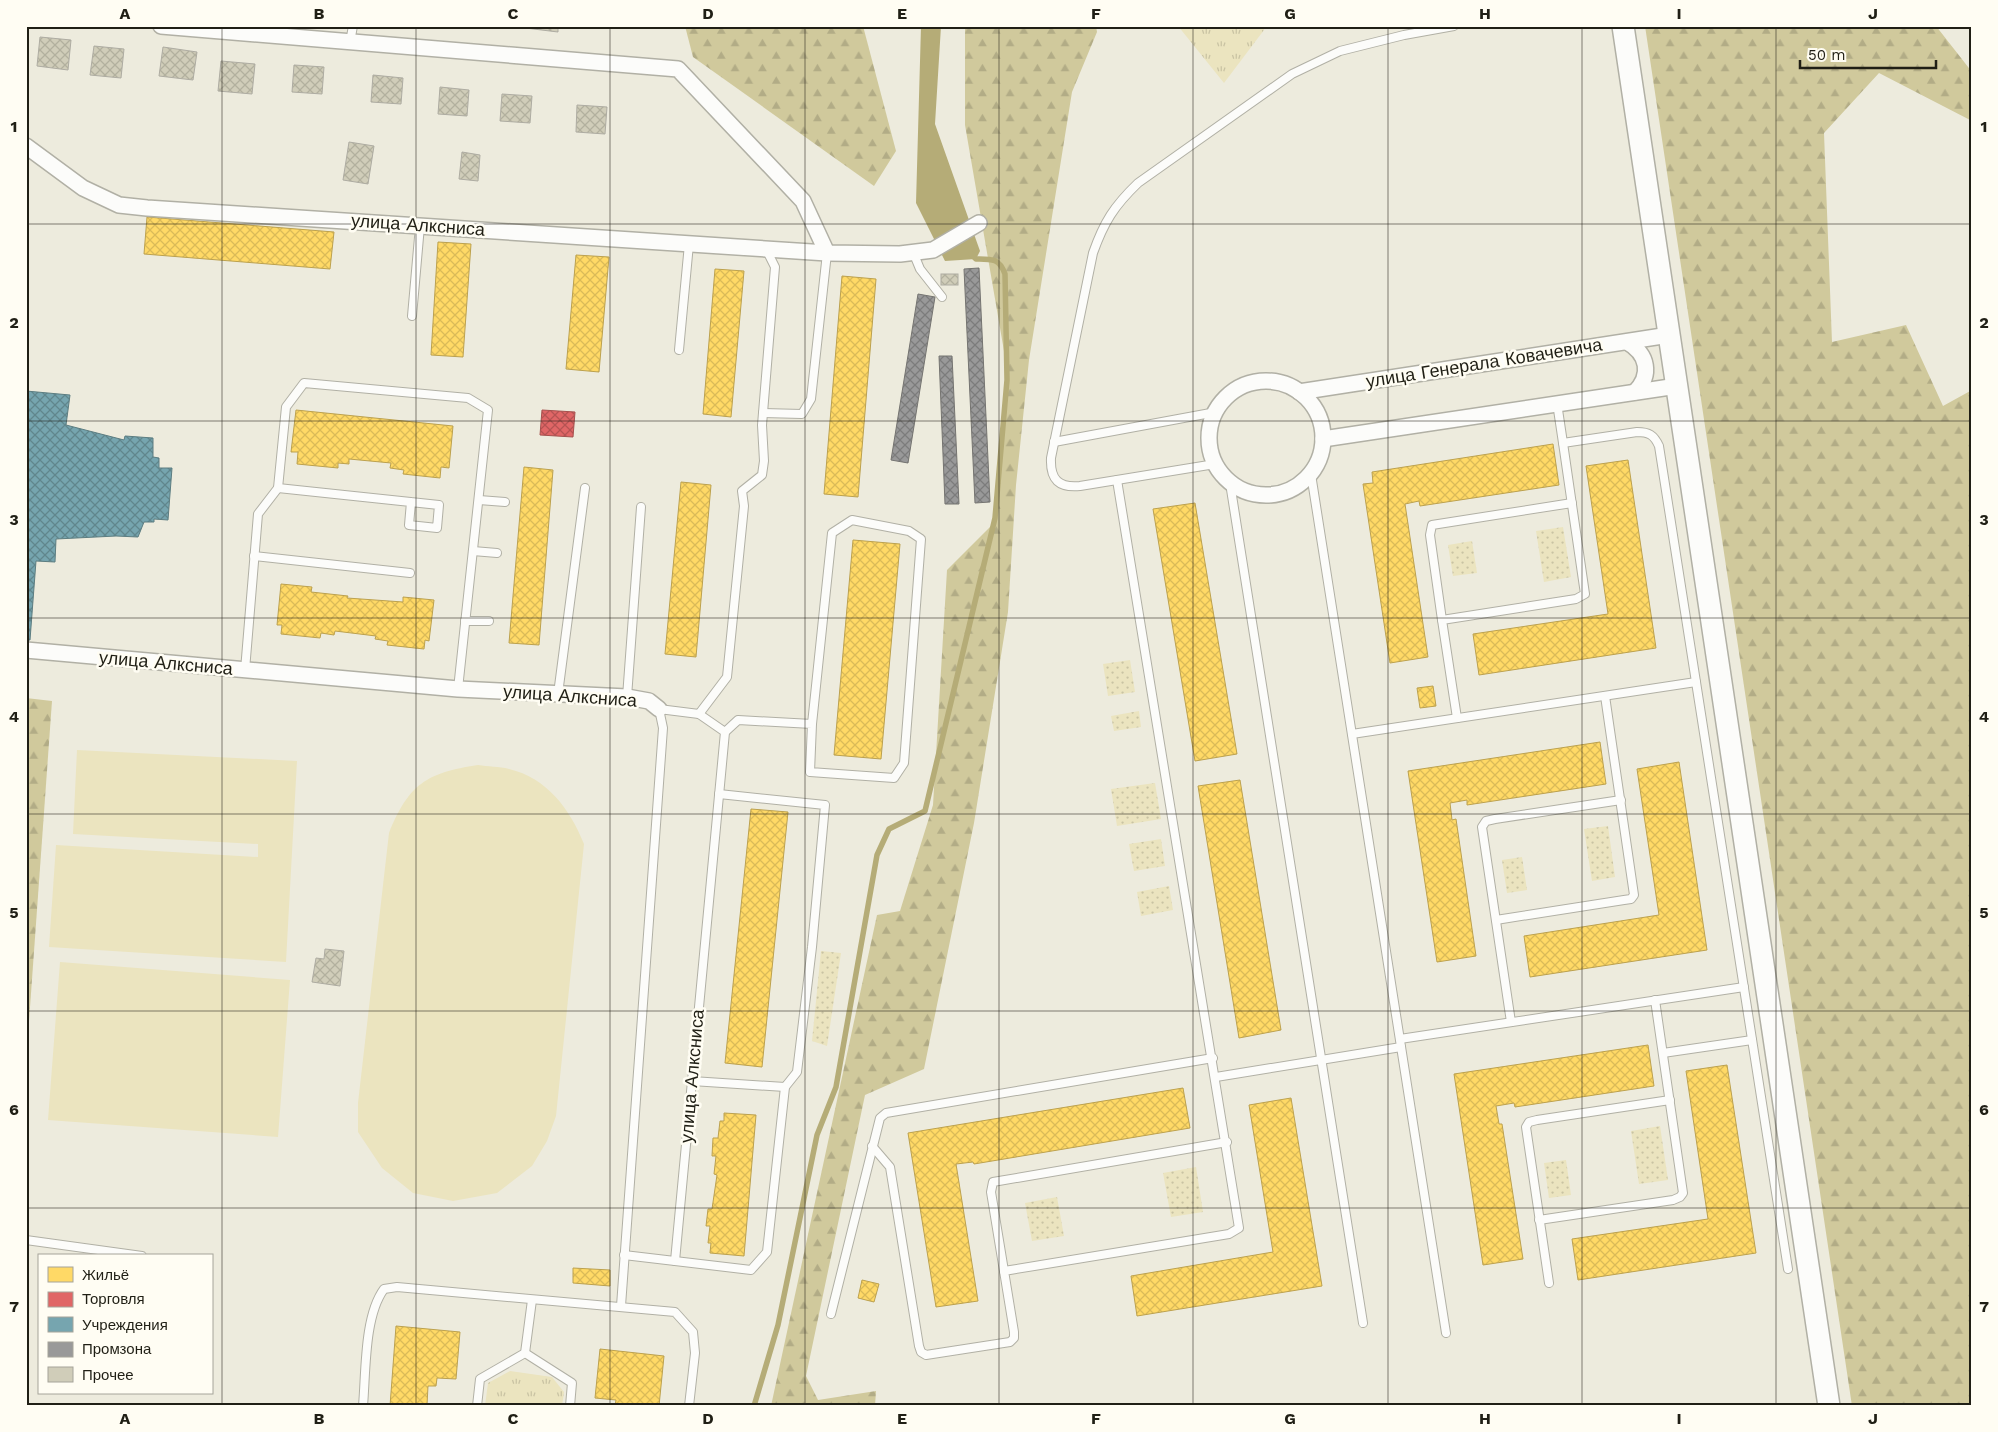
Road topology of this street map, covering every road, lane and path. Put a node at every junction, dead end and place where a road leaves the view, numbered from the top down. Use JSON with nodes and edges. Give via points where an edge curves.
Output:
{"nodes":[{"id":1,"x":161,"y":26,"type":"edge"},
{"id":2,"x":353,"y":26,"type":"edge"},
{"id":3,"x":1454,"y":26,"type":"edge"},
{"id":4,"x":1624,"y":26,"type":"edge"},
{"id":5,"x":350,"y":42,"type":"junction"},
{"id":6,"x":26,"y":146,"type":"edge"},
{"id":7,"x":979,"y":223,"type":"dead end"},
{"id":8,"x":420,"y":226,"type":"junction"},
{"id":9,"x":689,"y":244,"type":"junction"},
{"id":10,"x":766,"y":249,"type":"junction"},
{"id":11,"x":913,"y":252,"type":"junction"},
{"id":12,"x":827,"y":253,"type":"junction"},
{"id":13,"x":942,"y":297,"type":"dead end"},
{"id":14,"x":412,"y":316,"type":"dead end"},
{"id":15,"x":1669,"y":335,"type":"junction"},
{"id":16,"x":1628,"y":342,"type":"junction"},
{"id":17,"x":679,"y":350,"type":"dead end"},
{"id":18,"x":1677,"y":386,"type":"junction"},
{"id":19,"x":1299,"y":392,"type":"junction"},
{"id":20,"x":1635,"y":392,"type":"junction"},
{"id":21,"x":1557,"y":404,"type":"junction"},
{"id":22,"x":1216,"y":412,"type":"junction"},
{"id":23,"x":763,"y":413,"type":"junction"},
{"id":24,"x":1323,"y":439,"type":"junction"},
{"id":25,"x":1054,"y":442,"type":"junction"},
{"id":26,"x":1563,"y":443,"type":"junction"},
{"id":27,"x":1215,"y":464,"type":"junction"},
{"id":28,"x":1311,"y":474,"type":"junction"},
{"id":29,"x":1117,"y":480,"type":"junction"},
{"id":30,"x":1230,"y":483,"type":"junction"},
{"id":31,"x":278,"y":488,"type":"junction"},
{"id":32,"x":585,"y":488,"type":"dead end"},
{"id":33,"x":479,"y":500,"type":"junction"},
{"id":34,"x":412,"y":502,"type":"junction"},
{"id":35,"x":505,"y":502,"type":"dead end"},
{"id":36,"x":1572,"y":503,"type":"junction"},
{"id":37,"x":641,"y":507,"type":"dead end"},
{"id":38,"x":473,"y":552,"type":"junction"},
{"id":39,"x":497,"y":553,"type":"dead end"},
{"id":40,"x":254,"y":556,"type":"junction"},
{"id":41,"x":410,"y":573,"type":"dead end"},
{"id":42,"x":1442,"y":620,"type":"junction"},
{"id":43,"x":466,"y":621,"type":"junction"},
{"id":44,"x":489,"y":621,"type":"dead end"},
{"id":45,"x":26,"y":650,"type":"edge"},
{"id":46,"x":246,"y":670,"type":"junction"},
{"id":47,"x":1696,"y":682,"type":"junction"},
{"id":48,"x":458,"y":689,"type":"junction"},
{"id":49,"x":558,"y":694,"type":"junction"},
{"id":50,"x":1605,"y":696,"type":"junction"},
{"id":51,"x":627,"y":697,"type":"junction"},
{"id":52,"x":660,"y":709,"type":"junction"},
{"id":53,"x":699,"y":714,"type":"junction"},
{"id":54,"x":1457,"y":718,"type":"junction"},
{"id":55,"x":812,"y":724,"type":"junction"},
{"id":56,"x":725,"y":732,"type":"junction"},
{"id":57,"x":1352,"y":734,"type":"junction"},
{"id":58,"x":719,"y":794,"type":"junction"},
{"id":59,"x":1621,"y":800,"type":"junction"},
{"id":60,"x":1496,"y":920,"type":"junction"},
{"id":61,"x":1744,"y":987,"type":"junction"},
{"id":62,"x":1655,"y":1000,"type":"junction"},
{"id":63,"x":1511,"y":1022,"type":"junction"},
{"id":64,"x":1752,"y":1040,"type":"junction"},
{"id":65,"x":1400,"y":1043,"type":"junction"},
{"id":66,"x":1663,"y":1053,"type":"junction"},
{"id":67,"x":1213,"y":1058,"type":"junction"},
{"id":68,"x":1321,"y":1060,"type":"junction"},
{"id":69,"x":1216,"y":1077,"type":"junction"},
{"id":70,"x":692,"y":1080,"type":"junction"},
{"id":71,"x":785,"y":1088,"type":"junction"},
{"id":72,"x":1670,"y":1100,"type":"junction"},
{"id":73,"x":1227,"y":1142,"type":"junction"},
{"id":74,"x":872,"y":1146,"type":"junction"},
{"id":75,"x":1539,"y":1220,"type":"junction"},
{"id":76,"x":26,"y":1240,"type":"edge"},
{"id":77,"x":128,"y":1254,"type":"edge"},
{"id":78,"x":624,"y":1255,"type":"junction"},
{"id":79,"x":675,"y":1261,"type":"junction"},
{"id":80,"x":1788,"y":1269,"type":"dead end"},
{"id":81,"x":1004,"y":1271,"type":"junction"},
{"id":82,"x":1549,"y":1283,"type":"dead end"},
{"id":83,"x":532,"y":1300,"type":"junction"},
{"id":84,"x":621,"y":1306,"type":"junction"},
{"id":85,"x":831,"y":1314,"type":"dead end"},
{"id":86,"x":1363,"y":1322,"type":"dead end"},
{"id":87,"x":1446,"y":1333,"type":"dead end"},
{"id":88,"x":525,"y":1353,"type":"junction"},
{"id":89,"x":363,"y":1406,"type":"edge"},
{"id":90,"x":477,"y":1406,"type":"edge"},
{"id":91,"x":570,"y":1406,"type":"edge"},
{"id":92,"x":689,"y":1406,"type":"edge"},
{"id":93,"x":1829,"y":1406,"type":"edge"}],
"edges":[{"from":1,"to":5,"type":"street"},
{"from":2,"to":5,"type":"lane"},
{"from":3,"to":25,"type":"lane","via":[[1340,51],[1292,74],[1138,183],[1116,204],[1093,253]]},
{"from":4,"to":15,"type":"main road"},
{"from":5,"to":12,"type":"street","via":[[678,69],[803,201]]},
{"from":6,"to":8,"type":"street","name":"улица Алксниса","via":[[83,188],[118,205]]},
{"from":7,"to":11,"type":"street","name":"улица Алксниса","via":[[933,250]]},
{"from":8,"to":9,"type":"street","name":"улица Алксниса"},
{"from":8,"to":14,"type":"lane"},
{"from":9,"to":10,"type":"street","name":"улица Алксниса"},
{"from":9,"to":17,"type":"lane"},
{"from":10,"to":12,"type":"street","name":"улица Алксниса"},
{"from":10,"to":23,"type":"lane","via":[[775,267]]},
{"from":11,"to":12,"type":"street","name":"улица Алксниса"},
{"from":11,"to":13,"type":"lane","via":[[920,269]]},
{"from":12,"to":23,"type":"lane","via":[[811,399],[802,414]]},
{"from":15,"to":16,"type":"street","name":"улица Генерала Ковачевича"},
{"from":15,"to":18,"type":"main road"},
{"from":16,"to":19,"type":"street","name":"улица Генерала Ковачевича"},
{"from":16,"to":20,"type":"street","via":[[1640,352],[1646,366],[1644,380]]},
{"from":18,"to":20,"type":"street"},
{"from":18,"to":93,"type":"main road"},
{"from":19,"to":22,"type":"street","via":[[1280,383],[1258,382],[1230,394]]},
{"from":19,"to":24,"type":"street","via":[[1319,416]]},
{"from":20,"to":21,"type":"street"},
{"from":21,"to":24,"type":"street"},
{"from":21,"to":26,"type":"lane"},
{"from":22,"to":25,"type":"lane"},
{"from":22,"to":27,"type":"street","via":[[1209,432]]},
{"from":23,"to":53,"type":"lane","via":[[762,475],[742,491],[744,506],[727,677]]},
{"from":24,"to":28,"type":"street","via":[[1319,459]]},
{"from":25,"to":29,"type":"lane","via":[[1050,468],[1053,479],[1059,484],[1080,486]]},
{"from":26,"to":36,"type":"lane"},
{"from":26,"to":47,"type":"lane","via":[[1638,432],[1647,432],[1655,437]]},
{"from":27,"to":29,"type":"lane"},
{"from":27,"to":30,"type":"street"},
{"from":28,"to":30,"type":"street","via":[[1289,491],[1275,495],[1245,491]]},
{"from":28,"to":57,"type":"lane"},
{"from":29,"to":67,"type":"lane"},
{"from":30,"to":68,"type":"lane"},
{"from":31,"to":33,"type":"lane","via":[[286,407],[304,383],[468,398],[488,410]]},
{"from":31,"to":34,"type":"lane"},
{"from":31,"to":40,"type":"lane","via":[[258,514]]},
{"from":32,"to":49,"type":"lane"},
{"from":33,"to":35,"type":"lane"},
{"from":33,"to":38,"type":"lane"},
{"from":34,"to":34,"type":"lane","via":[[439,505],[437,528],[409,525]]},
{"from":36,"to":42,"type":"lane","via":[[1585,588],[1582,597]]},
{"from":36,"to":42,"type":"lane","via":[[1432,525],[1430,535]]},
{"from":37,"to":51,"type":"lane"},
{"from":38,"to":39,"type":"lane"},
{"from":38,"to":43,"type":"lane"},
{"from":40,"to":41,"type":"lane"},
{"from":40,"to":46,"type":"lane"},
{"from":42,"to":54,"type":"lane"},
{"from":43,"to":44,"type":"lane"},
{"from":43,"to":48,"type":"lane"},
{"from":45,"to":46,"type":"street","name":"улица Алксниса"},
{"from":46,"to":48,"type":"street","name":"улица Алксниса"},
{"from":47,"to":50,"type":"lane"},
{"from":47,"to":61,"type":"lane"},
{"from":48,"to":49,"type":"street","name":"улица Алксниса"},
{"from":49,"to":51,"type":"street","name":"улица Алксниса"},
{"from":50,"to":54,"type":"lane"},
{"from":50,"to":59,"type":"lane"},
{"from":51,"to":52,"type":"street","name":"улица Алксниса","via":[[649,701]]},
{"from":52,"to":53,"type":"lane","name":"улица Алксниса"},
{"from":52,"to":78,"type":"lane","via":[[663,728]]},
{"from":53,"to":56,"type":"lane","name":"улица Алксниса"},
{"from":54,"to":57,"type":"lane"},
{"from":55,"to":55,"type":"lane","via":[[832,533],[852,520],[910,531],[921,539],[904,763],[894,778],[810,772]]},
{"from":55,"to":56,"type":"lane","via":[[738,720]]},
{"from":56,"to":58,"type":"lane","name":"улица Алксниса"},
{"from":57,"to":65,"type":"lane"},
{"from":58,"to":70,"type":"lane","name":"улица Алксниса"},
{"from":58,"to":71,"type":"lane","via":[[825,805],[797,1072]]},
{"from":59,"to":60,"type":"lane","via":[[1634,889],[1630,899]]},
{"from":59,"to":60,"type":"lane","via":[[1486,821],[1482,827]]},
{"from":60,"to":63,"type":"lane"},
{"from":61,"to":62,"type":"lane"},
{"from":61,"to":64,"type":"lane"},
{"from":62,"to":63,"type":"lane"},
{"from":62,"to":66,"type":"lane"},
{"from":63,"to":65,"type":"lane"},
{"from":64,"to":66,"type":"lane"},
{"from":64,"to":80,"type":"lane"},
{"from":65,"to":68,"type":"lane"},
{"from":65,"to":87,"type":"lane"},
{"from":66,"to":72,"type":"lane"},
{"from":67,"to":69,"type":"lane"},
{"from":67,"to":74,"type":"lane","via":[[895,1110],[880,1118]]},
{"from":68,"to":69,"type":"lane"},
{"from":68,"to":86,"type":"lane"},
{"from":69,"to":73,"type":"lane"},
{"from":70,"to":71,"type":"lane"},
{"from":70,"to":79,"type":"lane","name":"улица Алксниса"},
{"from":71,"to":79,"type":"lane","via":[[768,1252],[750,1270]]},
{"from":72,"to":75,"type":"lane","via":[[1683,1187],[1680,1197]]},
{"from":72,"to":75,"type":"lane","via":[[1529,1122],[1526,1133]]},
{"from":73,"to":81,"type":"lane","via":[[1240,1222],[1236,1232]]},
{"from":73,"to":81,"type":"lane","via":[[993,1182],[991,1192]]},
{"from":74,"to":81,"type":"lane","via":[[890,1167],[921,1352],[934,1355],[1010,1342],[1014,1332]]},
{"from":74,"to":85,"type":"lane"},
{"from":75,"to":82,"type":"lane"},
{"from":76,"to":77,"type":"lane"},
{"from":78,"to":79,"type":"lane"},
{"from":78,"to":84,"type":"lane"},
{"from":83,"to":84,"type":"lane"},
{"from":83,"to":88,"type":"lane"},
{"from":83,"to":89,"type":"lane","via":[[397,1287],[384,1289],[371,1322]]},
{"from":84,"to":92,"type":"lane","via":[[675,1312],[693,1332],[695,1353]]},
{"from":88,"to":90,"type":"lane","via":[[480,1379]]},
{"from":88,"to":91,"type":"lane","via":[[572,1383]]}]}
